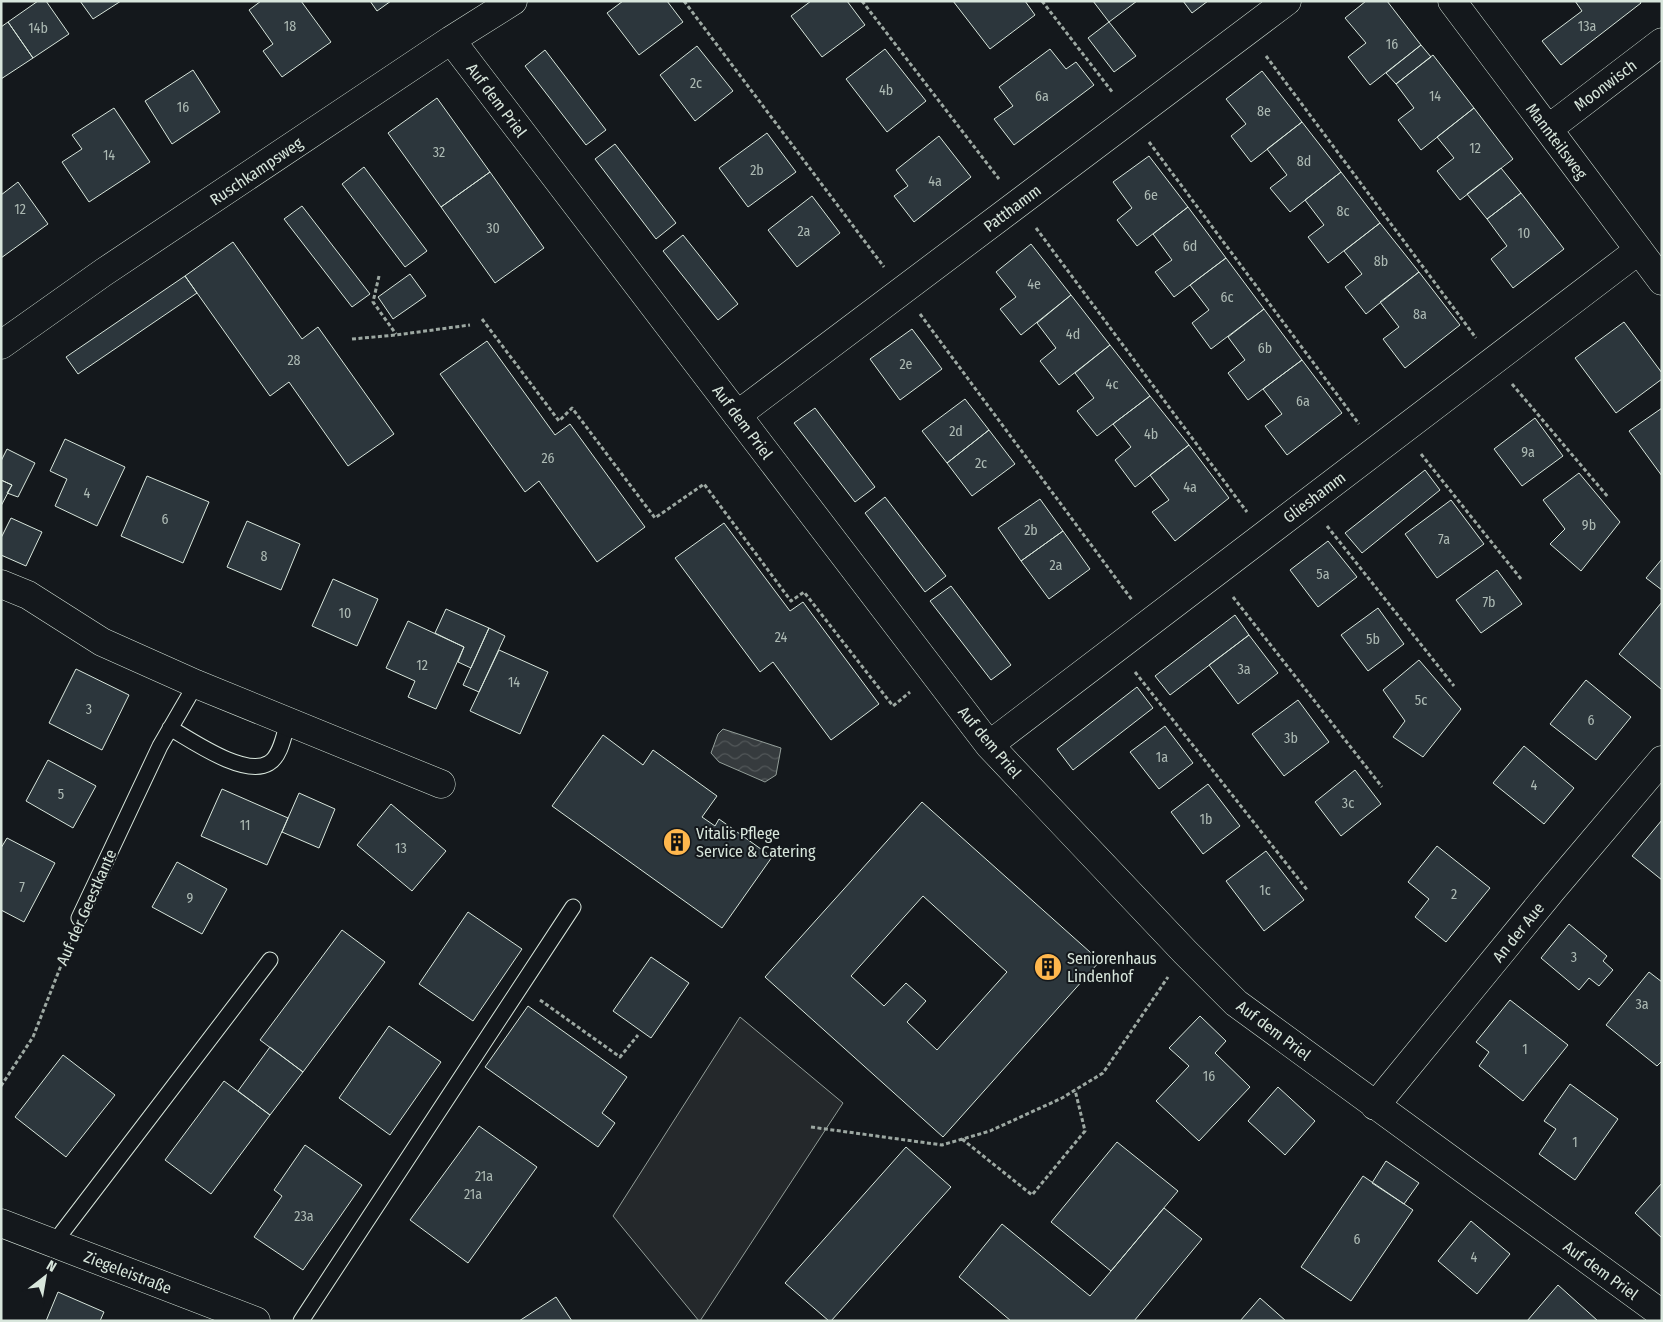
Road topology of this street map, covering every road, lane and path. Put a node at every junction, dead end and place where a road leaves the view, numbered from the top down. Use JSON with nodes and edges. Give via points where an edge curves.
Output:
{"nodes":[{"id":1,"x":513,"y":1,"type":"edge"},
{"id":2,"x":684,"y":1,"type":"edge"},
{"id":3,"x":862,"y":1,"type":"edge"},
{"id":4,"x":1042,"y":1,"type":"edge"},
{"id":5,"x":1287,"y":1,"type":"edge"},
{"id":6,"x":1452,"y":1,"type":"edge"},
{"id":7,"x":1248,"y":31,"type":"junction"},
{"id":8,"x":451,"y":40,"type":"junction"},
{"id":9,"x":1662,"y":42,"type":"edge"},
{"id":10,"x":1132,"y":118,"type":"junction"},
{"id":11,"x":1548,"y":129,"type":"junction"},
{"id":12,"x":1018,"y":204,"type":"junction"},
{"id":13,"x":1639,"y":250,"type":"junction"},
{"id":14,"x":379,"y":276,"type":"dead end"},
{"id":15,"x":1662,"y":281,"type":"edge"},
{"id":16,"x":902,"y":291,"type":"junction"},
{"id":17,"x":482,"y":319,"type":"dead end"},
{"id":18,"x":470,"y":325,"type":"dead end"},
{"id":19,"x":396,"y":335,"type":"junction"},
{"id":20,"x":352,"y":339,"type":"dead end"},
{"id":21,"x":1,"y":345,"type":"edge"},
{"id":22,"x":1493,"y":361,"type":"junction"},
{"id":23,"x":737,"y":414,"type":"junction"},
{"id":24,"x":1402,"y":431,"type":"junction"},
{"id":25,"x":1377,"y":449,"type":"junction"},
{"id":26,"x":1608,"y":497,"type":"dead end"},
{"id":27,"x":1308,"y":502,"type":"junction"},
{"id":28,"x":1265,"y":535,"type":"junction"},
{"id":29,"x":1215,"y":573,"type":"junction"},
{"id":30,"x":1521,"y":579,"type":"dead end"},
{"id":31,"x":1,"y":584,"type":"edge"},
{"id":32,"x":1148,"y":623,"type":"junction"},
{"id":33,"x":1116,"y":648,"type":"junction"},
{"id":34,"x":934,"y":673,"type":"junction"},
{"id":35,"x":196,"y":684,"type":"junction"},
{"id":36,"x":1454,"y":686,"type":"dead end"},
{"id":37,"x":288,"y":722,"type":"junction"},
{"id":38,"x":170,"y":728,"type":"junction"},
{"id":39,"x":989,"y":745,"type":"junction"},
{"id":40,"x":1662,"y":760,"type":"edge"},
{"id":41,"x":441,"y":784,"type":"dead end"},
{"id":42,"x":1382,"y":787,"type":"dead end"},
{"id":43,"x":1308,"y":891,"type":"dead end"},
{"id":44,"x":573,"y":907,"type":"dead end"},
{"id":45,"x":79,"y":918,"type":"joint"},
{"id":46,"x":1185,"y":952,"type":"junction"},
{"id":47,"x":270,"y":960,"type":"dead end"},
{"id":48,"x":521,"y":986,"type":"junction"},
{"id":49,"x":638,"y":1035,"type":"dead end"},
{"id":50,"x":1,"y":1086,"type":"edge"},
{"id":51,"x":1075,"y":1090,"type":"junction"},
{"id":52,"x":1376,"y":1106,"type":"junction"},
{"id":53,"x":811,"y":1127,"type":"dead end"},
{"id":54,"x":962,"y":1138,"type":"junction"},
{"id":55,"x":1,"y":1223,"type":"edge"},
{"id":56,"x":54,"y":1243,"type":"junction"},
{"id":57,"x":1662,"y":1314,"type":"edge"},
{"id":58,"x":256,"y":1321,"type":"edge"},
{"id":59,"x":301,"y":1321,"type":"edge"}],
"edges":[{"from":1,"to":8,"type":"street","name":"Ruschkampsweg"},
{"from":2,"to":16,"type":"path"},
{"from":3,"to":12,"type":"path"},
{"from":4,"to":10,"type":"path"},
{"from":5,"to":7,"type":"street","name":"Patthamm"},
{"from":6,"to":11,"type":"street","name":"Mannteilsweg"},
{"from":7,"to":10,"type":"street","name":"Patthamm"},
{"from":7,"to":22,"type":"path"},
{"from":8,"to":21,"type":"street","name":"Ruschkampsweg","via":[[104,272]]},
{"from":8,"to":23,"type":"street","name":"Auf dem Priel"},
{"from":9,"to":11,"type":"street","name":"Moonwisch"},
{"from":10,"to":12,"type":"street","name":"Patthamm"},
{"from":10,"to":25,"type":"path"},
{"from":11,"to":13,"type":"street","name":"Mannteilsweg"},
{"from":12,"to":16,"type":"street","name":"Patthamm"},
{"from":12,"to":28,"type":"path"},
{"from":13,"to":15,"type":"street","name":"Mannteilsweg"},
{"from":13,"to":22,"type":"street","name":"Glieshamm"},
{"from":14,"to":19,"type":"path","via":[[373,302]]},
{"from":16,"to":23,"type":"street","name":"Patthamm"},
{"from":16,"to":32,"type":"path"},
{"from":17,"to":34,"type":"path","via":[[559,421],[572,408],[655,518],[704,484],[791,601],[804,592],[893,706]]},
{"from":18,"to":19,"type":"path"},
{"from":19,"to":20,"type":"path"},
{"from":22,"to":24,"type":"street","name":"Glieshamm"},
{"from":22,"to":26,"type":"path"},
{"from":23,"to":34,"type":"street","name":"Auf dem Priel"},
{"from":24,"to":25,"type":"street","name":"Glieshamm"},
{"from":24,"to":30,"type":"path"},
{"from":25,"to":27,"type":"street","name":"Glieshamm"},
{"from":27,"to":28,"type":"street","name":"Glieshamm"},
{"from":27,"to":36,"type":"path"},
{"from":28,"to":29,"type":"street","name":"Glieshamm"},
{"from":29,"to":32,"type":"street","name":"Glieshamm"},
{"from":29,"to":42,"type":"path"},
{"from":31,"to":35,"type":"street","via":[[28,596],[102,642]]},
{"from":32,"to":33,"type":"street","name":"Glieshamm"},
{"from":33,"to":39,"type":"street","name":"Glieshamm"},
{"from":33,"to":43,"type":"path"},
{"from":34,"to":39,"type":"street","name":"Auf dem Priel"},
{"from":35,"to":37,"type":"street"},
{"from":35,"to":38,"type":"lane","name":"Auf der Geestkante"},
{"from":37,"to":38,"type":"lane","via":[[278,751],[270,762],[260,767],[218,755]]},
{"from":37,"to":41,"type":"street"},
{"from":38,"to":45,"type":"lane","name":"Auf der Geestkante"},
{"from":39,"to":46,"type":"street","name":"Auf dem Priel"},
{"from":40,"to":52,"type":"street","name":"An der Aue"},
{"from":44,"to":48,"type":"lane"},
{"from":45,"to":50,"type":"path","name":"Auf der Geestkante","via":[[33,1037]]},
{"from":46,"to":51,"type":"path","via":[[1103,1073]]},
{"from":46,"to":52,"type":"street","name":"Auf dem Priel","via":[[1236,1003]]},
{"from":47,"to":56,"type":"lane"},
{"from":48,"to":49,"type":"path","via":[[620,1057]]},
{"from":48,"to":59,"type":"lane"},
{"from":51,"to":54,"type":"path","via":[[990,1131]]},
{"from":51,"to":54,"type":"path","via":[[1085,1131],[1032,1195]]},
{"from":52,"to":57,"type":"street","name":"Auf dem Priel"},
{"from":53,"to":54,"type":"path","via":[[942,1145]]},
{"from":55,"to":56,"type":"street","name":"Ziegeleistraße"},
{"from":56,"to":58,"type":"street","name":"Ziegeleistraße"}]}
